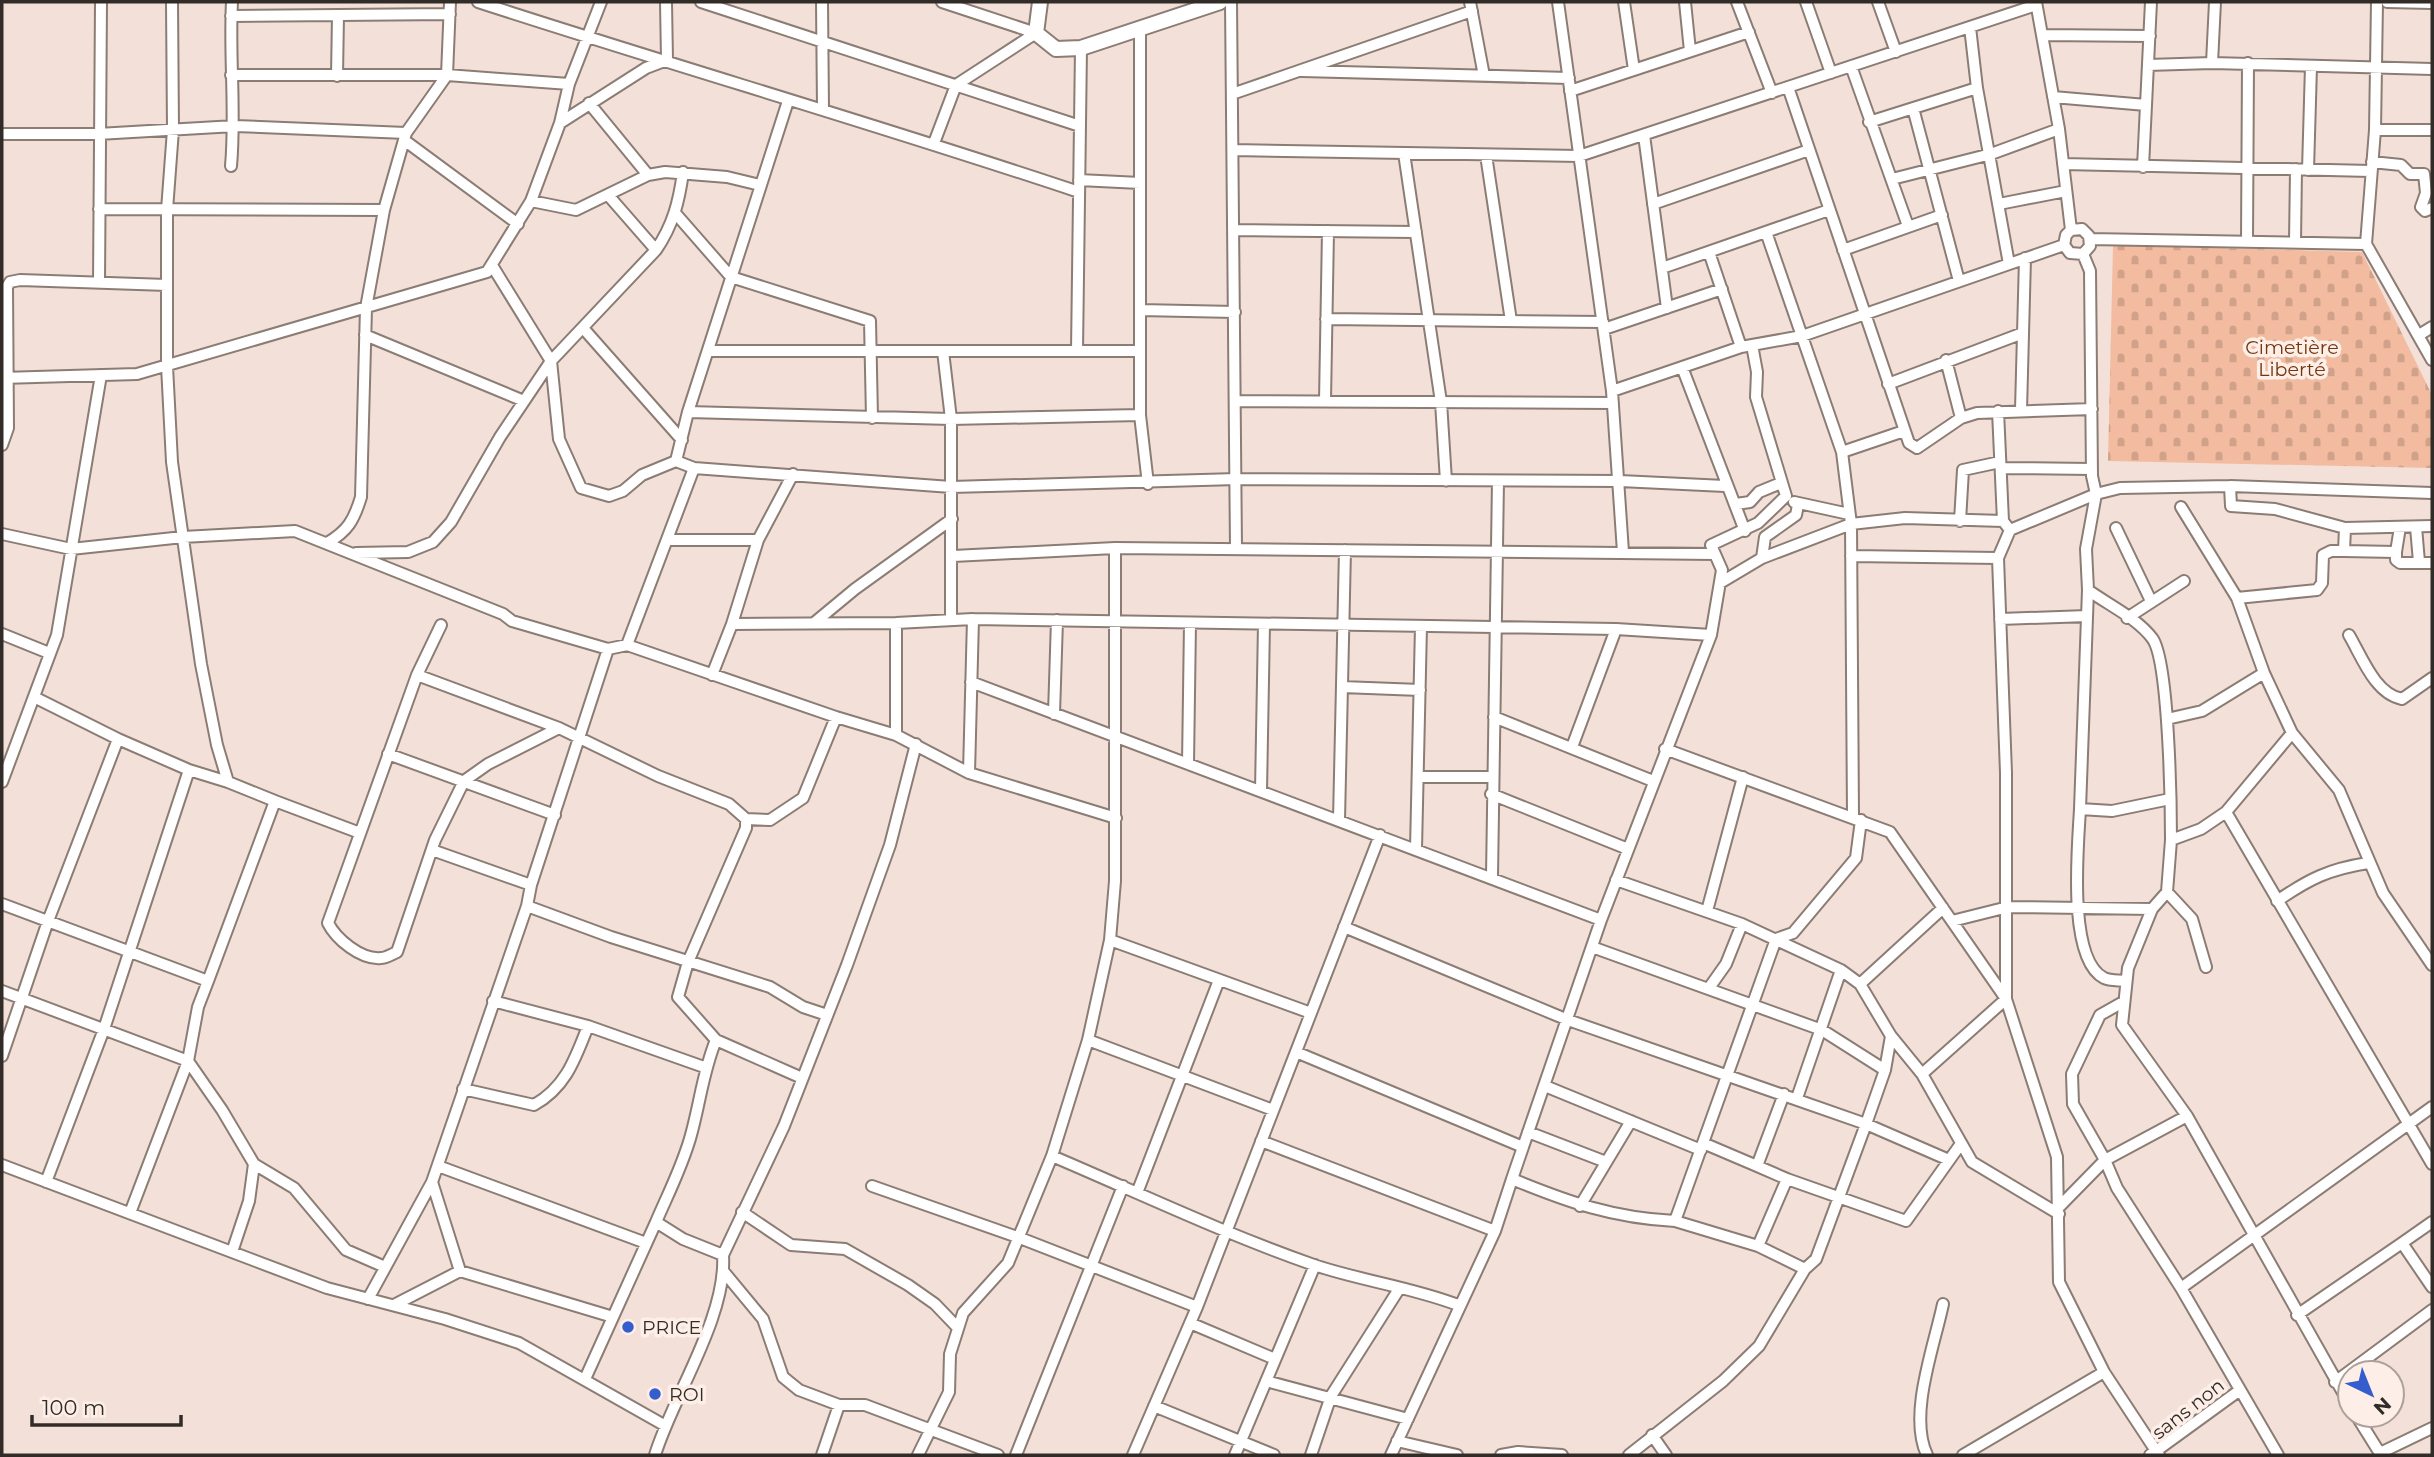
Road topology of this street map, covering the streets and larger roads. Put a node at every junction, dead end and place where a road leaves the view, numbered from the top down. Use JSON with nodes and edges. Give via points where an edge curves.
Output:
{"nodes":[{"id":1,"x":101,"y":2,"type":"edge"},
{"id":2,"x":172,"y":2,"type":"edge"},
{"id":3,"x":232,"y":2,"type":"edge"},
{"id":4,"x":450,"y":2,"type":"edge"},
{"id":5,"x":478,"y":2,"type":"edge"},
{"id":6,"x":601,"y":2,"type":"edge"},
{"id":7,"x":666,"y":2,"type":"edge"},
{"id":8,"x":701,"y":2,"type":"edge"},
{"id":9,"x":822,"y":2,"type":"edge"},
{"id":10,"x":942,"y":2,"type":"edge"},
{"id":11,"x":1040,"y":2,"type":"edge"},
{"id":12,"x":1220,"y":2,"type":"edge"},
{"id":13,"x":1231,"y":2,"type":"edge"},
{"id":14,"x":1558,"y":2,"type":"edge"},
{"id":15,"x":1624,"y":2,"type":"edge"},
{"id":16,"x":1685,"y":2,"type":"edge"},
{"id":17,"x":1737,"y":2,"type":"edge"},
{"id":18,"x":1806,"y":2,"type":"edge"},
{"id":19,"x":1878,"y":2,"type":"edge"},
{"id":20,"x":2151,"y":2,"type":"edge"},
{"id":21,"x":2215,"y":2,"type":"edge"},
{"id":22,"x":2377,"y":2,"type":"edge"},
{"id":23,"x":2387,"y":2,"type":"edge"},
{"id":24,"x":2036,"y":3,"type":"edge"},
{"id":25,"x":2432,"y":3,"type":"edge"},
{"id":26,"x":1471,"y":6,"type":"edge"},
{"id":27,"x":450,"y":14,"type":"junction"},
{"id":28,"x":338,"y":15,"type":"junction"},
{"id":29,"x":231,"y":16,"type":"junction"},
{"id":30,"x":1970,"y":27,"type":"junction"},
{"id":31,"x":1140,"y":29,"type":"junction"},
{"id":32,"x":1749,"y":32,"type":"junction"},
{"id":33,"x":1036,"y":33,"type":"junction"},
{"id":34,"x":2042,"y":35,"type":"junction"},
{"id":35,"x":2150,"y":36,"type":"junction"},
{"id":36,"x":589,"y":38,"type":"junction"},
{"id":37,"x":822,"y":41,"type":"junction"},
{"id":38,"x":1081,"y":48,"type":"junction"},
{"id":39,"x":1690,"y":51,"type":"junction"},
{"id":40,"x":1896,"y":52,"type":"junction"},
{"id":41,"x":667,"y":60,"type":"junction"},
{"id":42,"x":2212,"y":63,"type":"junction"},
{"id":43,"x":2248,"y":64,"type":"junction"},
{"id":44,"x":2148,"y":65,"type":"junction"},
{"id":45,"x":1851,"y":66,"type":"junction"},
{"id":46,"x":2311,"y":66,"type":"junction"},
{"id":47,"x":2377,"y":68,"type":"junction"},
{"id":48,"x":2432,"y":69,"type":"edge"},
{"id":49,"x":1634,"y":70,"type":"junction"},
{"id":50,"x":1302,"y":71,"type":"junction"},
{"id":51,"x":1832,"y":73,"type":"junction"},
{"id":52,"x":231,"y":75,"type":"junction"},
{"id":53,"x":447,"y":75,"type":"junction"},
{"id":54,"x":337,"y":76,"type":"junction"},
{"id":55,"x":1483,"y":76,"type":"junction"},
{"id":56,"x":1569,"y":78,"type":"junction"},
{"id":57,"x":569,"y":84,"type":"junction"},
{"id":58,"x":956,"y":85,"type":"junction"},
{"id":59,"x":1788,"y":87,"type":"junction"},
{"id":60,"x":1978,"y":88,"type":"junction"},
{"id":61,"x":1570,"y":92,"type":"junction"},
{"id":62,"x":1772,"y":93,"type":"junction"},
{"id":63,"x":1233,"y":94,"type":"junction"},
{"id":64,"x":2053,"y":97,"type":"junction"},
{"id":65,"x":788,"y":102,"type":"junction"},
{"id":66,"x":589,"y":103,"type":"junction"},
{"id":67,"x":2146,"y":105,"type":"junction"},
{"id":68,"x":1913,"y":108,"type":"junction"},
{"id":69,"x":823,"y":109,"type":"junction"},
{"id":70,"x":560,"y":122,"type":"junction"},
{"id":71,"x":1869,"y":122,"type":"junction"},
{"id":72,"x":235,"y":126,"type":"junction"},
{"id":73,"x":1080,"y":126,"type":"junction"},
{"id":74,"x":2059,"y":129,"type":"junction"},
{"id":75,"x":173,"y":130,"type":"junction"},
{"id":76,"x":2375,"y":130,"type":"junction"},
{"id":77,"x":2432,"y":130,"type":"edge"},
{"id":78,"x":2,"y":134,"type":"edge"},
{"id":79,"x":98,"y":134,"type":"junction"},
{"id":80,"x":1644,"y":135,"type":"junction"},
{"id":81,"x":405,"y":136,"type":"junction"},
{"id":82,"x":934,"y":143,"type":"junction"},
{"id":83,"x":1233,"y":150,"type":"junction"},
{"id":84,"x":1810,"y":150,"type":"junction"},
{"id":85,"x":1404,"y":153,"type":"junction"},
{"id":86,"x":1991,"y":154,"type":"junction"},
{"id":87,"x":1486,"y":155,"type":"junction"},
{"id":88,"x":1579,"y":156,"type":"junction"},
{"id":89,"x":2063,"y":164,"type":"junction"},
{"id":90,"x":231,"y":166,"type":"dead end"},
{"id":91,"x":2143,"y":167,"type":"junction"},
{"id":92,"x":2372,"y":167,"type":"junction"},
{"id":93,"x":2247,"y":168,"type":"junction"},
{"id":94,"x":1930,"y":169,"type":"junction"},
{"id":95,"x":2296,"y":169,"type":"junction"},
{"id":96,"x":2308,"y":170,"type":"junction"},
{"id":97,"x":683,"y":172,"type":"junction"},
{"id":98,"x":648,"y":175,"type":"junction"},
{"id":99,"x":1892,"y":179,"type":"junction"},
{"id":100,"x":1140,"y":183,"type":"junction"},
{"id":101,"x":760,"y":185,"type":"junction"},
{"id":102,"x":1079,"y":186,"type":"junction"},
{"id":103,"x":2066,"y":191,"type":"junction"},
{"id":104,"x":608,"y":195,"type":"junction"},
{"id":105,"x":531,"y":201,"type":"junction"},
{"id":106,"x":1653,"y":204,"type":"junction"},
{"id":107,"x":1999,"y":204,"type":"junction"},
{"id":108,"x":2432,"y":208,"type":"edge"},
{"id":109,"x":99,"y":209,"type":"junction"},
{"id":110,"x":167,"y":210,"type":"junction"},
{"id":111,"x":384,"y":210,"type":"junction"},
{"id":112,"x":1829,"y":210,"type":"junction"},
{"id":113,"x":676,"y":214,"type":"junction"},
{"id":114,"x":1942,"y":215,"type":"junction"},
{"id":115,"x":518,"y":224,"type":"junction"},
{"id":116,"x":1908,"y":226,"type":"junction"},
{"id":117,"x":1234,"y":230,"type":"junction"},
{"id":118,"x":2071,"y":230,"type":"junction"},
{"id":119,"x":1328,"y":231,"type":"junction"},
{"id":120,"x":1416,"y":232,"type":"junction"},
{"id":121,"x":1766,"y":232,"type":"junction"},
{"id":122,"x":2090,"y":239,"type":"junction"},
{"id":123,"x":2247,"y":241,"type":"junction"},
{"id":124,"x":2295,"y":242,"type":"junction"},
{"id":125,"x":2366,"y":244,"type":"junction"},
{"id":126,"x":2064,"y":245,"type":"junction"},
{"id":127,"x":656,"y":250,"type":"junction"},
{"id":128,"x":1843,"y":250,"type":"junction"},
{"id":129,"x":1709,"y":252,"type":"junction"},
{"id":130,"x":2083,"y":254,"type":"junction"},
{"id":131,"x":2025,"y":258,"type":"junction"},
{"id":132,"x":2009,"y":264,"type":"junction"},
{"id":133,"x":492,"y":267,"type":"junction"},
{"id":134,"x":1662,"y":268,"type":"junction"},
{"id":135,"x":731,"y":276,"type":"junction"},
{"id":136,"x":1959,"y":281,"type":"junction"},
{"id":137,"x":99,"y":283,"type":"junction"},
{"id":138,"x":167,"y":285,"type":"junction"},
{"id":139,"x":1722,"y":289,"type":"junction"},
{"id":140,"x":4,"y":301,"type":"edge"},
{"id":141,"x":366,"y":308,"type":"junction"},
{"id":142,"x":1667,"y":308,"type":"junction"},
{"id":143,"x":1140,"y":310,"type":"junction"},
{"id":144,"x":1235,"y":312,"type":"junction"},
{"id":145,"x":1864,"y":315,"type":"junction"},
{"id":146,"x":1326,"y":318,"type":"junction"},
{"id":147,"x":1429,"y":320,"type":"junction"},
{"id":148,"x":1511,"y":321,"type":"junction"},
{"id":149,"x":1603,"y":326,"type":"junction"},
{"id":150,"x":2432,"y":327,"type":"edge"},
{"id":151,"x":583,"y":328,"type":"junction"},
{"id":152,"x":2023,"y":333,"type":"junction"},
{"id":153,"x":365,"y":335,"type":"junction"},
{"id":154,"x":2419,"y":335,"type":"junction"},
{"id":155,"x":1802,"y":336,"type":"junction"},
{"id":156,"x":1746,"y":346,"type":"junction"},
{"id":157,"x":708,"y":351,"type":"junction"},
{"id":158,"x":943,"y":351,"type":"junction"},
{"id":159,"x":1077,"y":351,"type":"junction"},
{"id":160,"x":1140,"y":351,"type":"junction"},
{"id":161,"x":870,"y":352,"type":"junction"},
{"id":162,"x":1946,"y":360,"type":"junction"},
{"id":163,"x":2432,"y":360,"type":"edge"},
{"id":164,"x":551,"y":361,"type":"junction"},
{"id":165,"x":167,"y":366,"type":"junction"},
{"id":166,"x":1682,"y":367,"type":"junction"},
{"id":167,"x":101,"y":375,"type":"junction"},
{"id":168,"x":4,"y":378,"type":"edge"},
{"id":169,"x":1888,"y":384,"type":"junction"},
{"id":170,"x":1612,"y":391,"type":"junction"},
{"id":171,"x":524,"y":401,"type":"junction"},
{"id":172,"x":1236,"y":401,"type":"junction"},
{"id":173,"x":1325,"y":401,"type":"junction"},
{"id":174,"x":1441,"y":402,"type":"junction"},
{"id":175,"x":1613,"y":403,"type":"junction"},
{"id":176,"x":2092,"y":409,"type":"junction"},
{"id":177,"x":2021,"y":410,"type":"junction"},
{"id":178,"x":1998,"y":411,"type":"junction"},
{"id":179,"x":688,"y":412,"type":"junction"},
{"id":180,"x":1140,"y":415,"type":"junction"},
{"id":181,"x":872,"y":418,"type":"junction"},
{"id":182,"x":1961,"y":418,"type":"junction"},
{"id":183,"x":951,"y":419,"type":"junction"},
{"id":184,"x":1904,"y":431,"type":"junction"},
{"id":185,"x":682,"y":440,"type":"junction"},
{"id":186,"x":2,"y":445,"type":"edge"},
{"id":187,"x":1842,"y":452,"type":"junction"},
{"id":188,"x":676,"y":461,"type":"junction"},
{"id":189,"x":2001,"y":465,"type":"junction"},
{"id":190,"x":694,"y":468,"type":"junction"},
{"id":191,"x":2092,"y":469,"type":"junction"},
{"id":192,"x":793,"y":474,"type":"junction"},
{"id":193,"x":1237,"y":479,"type":"junction"},
{"id":194,"x":1446,"y":481,"type":"junction"},
{"id":195,"x":1498,"y":481,"type":"junction"},
{"id":196,"x":1620,"y":481,"type":"junction"},
{"id":197,"x":1781,"y":483,"type":"junction"},
{"id":198,"x":1147,"y":484,"type":"junction"},
{"id":199,"x":1726,"y":486,"type":"junction"},
{"id":200,"x":2230,"y":486,"type":"junction"},
{"id":201,"x":951,"y":487,"type":"junction"},
{"id":202,"x":2432,"y":493,"type":"edge"},
{"id":203,"x":2096,"y":494,"type":"junction"},
{"id":204,"x":1786,"y":496,"type":"junction"},
{"id":205,"x":1735,"y":505,"type":"junction"},
{"id":206,"x":1798,"y":505,"type":"junction"},
{"id":207,"x":2181,"y":507,"type":"dead end"},
{"id":208,"x":952,"y":519,"type":"junction"},
{"id":209,"x":1850,"y":519,"type":"junction"},
{"id":210,"x":1960,"y":521,"type":"junction"},
{"id":211,"x":2007,"y":526,"type":"junction"},
{"id":212,"x":2432,"y":526,"type":"edge"},
{"id":213,"x":2400,"y":527,"type":"junction"},
{"id":214,"x":2416,"y":527,"type":"junction"},
{"id":215,"x":2116,"y":528,"type":"dead end"},
{"id":216,"x":2345,"y":528,"type":"junction"},
{"id":217,"x":1745,"y":531,"type":"junction"},
{"id":218,"x":4,"y":534,"type":"edge"},
{"id":219,"x":183,"y":537,"type":"junction"},
{"id":220,"x":669,"y":540,"type":"junction"},
{"id":221,"x":758,"y":540,"type":"junction"},
{"id":222,"x":327,"y":543,"type":"junction"},
{"id":223,"x":2,"y":546,"type":"edge"},
{"id":224,"x":1115,"y":548,"type":"junction"},
{"id":225,"x":71,"y":549,"type":"junction"},
{"id":226,"x":1236,"y":549,"type":"junction"},
{"id":227,"x":1345,"y":550,"type":"junction"},
{"id":228,"x":1497,"y":551,"type":"junction"},
{"id":229,"x":2344,"y":551,"type":"junction"},
{"id":230,"x":1623,"y":552,"type":"junction"},
{"id":231,"x":2396,"y":552,"type":"junction"},
{"id":232,"x":351,"y":554,"type":"junction"},
{"id":233,"x":1715,"y":554,"type":"junction"},
{"id":234,"x":953,"y":556,"type":"junction"},
{"id":235,"x":1851,"y":556,"type":"junction"},
{"id":236,"x":1762,"y":558,"type":"junction"},
{"id":237,"x":1998,"y":558,"type":"junction"},
{"id":238,"x":2418,"y":562,"type":"junction"},
{"id":239,"x":2432,"y":563,"type":"edge"},
{"id":240,"x":2184,"y":581,"type":"dead end"},
{"id":241,"x":1720,"y":583,"type":"junction"},
{"id":242,"x":2088,"y":590,"type":"junction"},
{"id":243,"x":2237,"y":598,"type":"junction"},
{"id":244,"x":2151,"y":601,"type":"junction"},
{"id":245,"x":2087,"y":616,"type":"junction"},
{"id":246,"x":2127,"y":618,"type":"junction"},
{"id":247,"x":972,"y":619,"type":"junction"},
{"id":248,"x":2000,"y":619,"type":"junction"},
{"id":249,"x":951,"y":620,"type":"junction"},
{"id":250,"x":1057,"y":620,"type":"junction"},
{"id":251,"x":1115,"y":621,"type":"junction"},
{"id":252,"x":814,"y":623,"type":"junction"},
{"id":253,"x":896,"y":623,"type":"junction"},
{"id":254,"x":1189,"y":623,"type":"junction"},
{"id":255,"x":732,"y":624,"type":"junction"},
{"id":256,"x":1264,"y":624,"type":"junction"},
{"id":257,"x":441,"y":625,"type":"dead end"},
{"id":258,"x":1343,"y":625,"type":"junction"},
{"id":259,"x":1421,"y":626,"type":"junction"},
{"id":260,"x":1496,"y":628,"type":"junction"},
{"id":261,"x":1616,"y":629,"type":"junction"},
{"id":262,"x":2,"y":634,"type":"edge"},
{"id":263,"x":1711,"y":635,"type":"junction"},
{"id":264,"x":2349,"y":635,"type":"dead end"},
{"id":265,"x":627,"y":645,"type":"junction"},
{"id":266,"x":608,"y":649,"type":"junction"},
{"id":267,"x":50,"y":653,"type":"junction"},
{"id":268,"x":2264,"y":673,"type":"junction"},
{"id":269,"x":417,"y":675,"type":"junction"},
{"id":270,"x":712,"y":675,"type":"junction"},
{"id":271,"x":2432,"y":678,"type":"edge"},
{"id":272,"x":971,"y":682,"type":"junction"},
{"id":273,"x":1342,"y":687,"type":"junction"},
{"id":274,"x":1420,"y":690,"type":"junction"},
{"id":275,"x":34,"y":697,"type":"junction"},
{"id":276,"x":1054,"y":714,"type":"junction"},
{"id":277,"x":1494,"y":717,"type":"junction"},
{"id":278,"x":836,"y":718,"type":"junction"},
{"id":279,"x":2167,"y":719,"type":"junction"},
{"id":280,"x":559,"y":728,"type":"junction"},
{"id":281,"x":2292,"y":733,"type":"junction"},
{"id":282,"x":896,"y":735,"type":"junction"},
{"id":283,"x":1114,"y":736,"type":"junction"},
{"id":284,"x":581,"y":738,"type":"junction"},
{"id":285,"x":118,"y":739,"type":"junction"},
{"id":286,"x":916,"y":744,"type":"junction"},
{"id":287,"x":1572,"y":747,"type":"junction"},
{"id":288,"x":1665,"y":750,"type":"junction"},
{"id":289,"x":388,"y":754,"type":"junction"},
{"id":290,"x":1188,"y":764,"type":"junction"},
{"id":291,"x":189,"y":770,"type":"junction"},
{"id":292,"x":969,"y":773,"type":"junction"},
{"id":293,"x":1418,"y":776,"type":"junction"},
{"id":294,"x":1492,"y":777,"type":"junction"},
{"id":295,"x":1743,"y":777,"type":"junction"},
{"id":296,"x":464,"y":781,"type":"junction"},
{"id":297,"x":1653,"y":781,"type":"junction"},
{"id":298,"x":2,"y":782,"type":"edge"},
{"id":299,"x":228,"y":782,"type":"junction"},
{"id":300,"x":1261,"y":791,"type":"junction"},
{"id":301,"x":1491,"y":794,"type":"junction"},
{"id":302,"x":2170,"y":799,"type":"junction"},
{"id":303,"x":275,"y":801,"type":"junction"},
{"id":304,"x":2080,"y":810,"type":"junction"},
{"id":305,"x":2226,"y":812,"type":"junction"},
{"id":306,"x":555,"y":815,"type":"junction"},
{"id":307,"x":1116,"y":818,"type":"junction"},
{"id":308,"x":1857,"y":818,"type":"junction"},
{"id":309,"x":746,"y":819,"type":"junction"},
{"id":310,"x":1339,"y":820,"type":"junction"},
{"id":311,"x":360,"y":833,"type":"junction"},
{"id":312,"x":1380,"y":835,"type":"junction"},
{"id":313,"x":2171,"y":840,"type":"junction"},
{"id":314,"x":1416,"y":849,"type":"junction"},
{"id":315,"x":1628,"y":849,"type":"junction"},
{"id":316,"x":432,"y":850,"type":"junction"},
{"id":317,"x":2368,"y":863,"type":"junction"},
{"id":318,"x":1492,"y":877,"type":"junction"},
{"id":319,"x":1616,"y":880,"type":"junction"},
{"id":320,"x":531,"y":885,"type":"junction"},
{"id":321,"x":2167,"y":892,"type":"junction"},
{"id":322,"x":2277,"y":901,"type":"junction"},
{"id":323,"x":2,"y":904,"type":"edge"},
{"id":324,"x":527,"y":906,"type":"junction"},
{"id":325,"x":2008,"y":907,"type":"junction"},
{"id":326,"x":1943,"y":908,"type":"junction"},
{"id":327,"x":2076,"y":908,"type":"junction"},
{"id":328,"x":2152,"y":909,"type":"junction"},
{"id":329,"x":1707,"y":911,"type":"junction"},
{"id":330,"x":1601,"y":920,"type":"junction"},
{"id":331,"x":48,"y":921,"type":"junction"},
{"id":332,"x":1952,"y":921,"type":"junction"},
{"id":333,"x":1742,"y":924,"type":"junction"},
{"id":334,"x":1345,"y":927,"type":"junction"},
{"id":335,"x":1776,"y":939,"type":"junction"},
{"id":336,"x":1110,"y":940,"type":"junction"},
{"id":337,"x":1592,"y":947,"type":"junction"},
{"id":338,"x":130,"y":952,"type":"junction"},
{"id":339,"x":688,"y":962,"type":"junction"},
{"id":340,"x":2432,"y":965,"type":"edge"},
{"id":341,"x":2206,"y":967,"type":"dead end"},
{"id":342,"x":1841,"y":970,"type":"junction"},
{"id":343,"x":1219,"y":980,"type":"junction"},
{"id":344,"x":208,"y":981,"type":"junction"},
{"id":345,"x":2126,"y":981,"type":"junction"},
{"id":346,"x":1860,"y":984,"type":"junction"},
{"id":347,"x":1709,"y":988,"type":"junction"},
{"id":348,"x":2,"y":991,"type":"edge"},
{"id":349,"x":23,"y":999,"type":"junction"},
{"id":350,"x":2006,"y":999,"type":"junction"},
{"id":351,"x":493,"y":1000,"type":"junction"},
{"id":352,"x":2123,"y":1002,"type":"junction"},
{"id":353,"x":1752,"y":1004,"type":"junction"},
{"id":354,"x":1311,"y":1013,"type":"junction"},
{"id":355,"x":827,"y":1015,"type":"junction"},
{"id":356,"x":1568,"y":1020,"type":"junction"},
{"id":357,"x":588,"y":1026,"type":"junction"},
{"id":358,"x":104,"y":1030,"type":"junction"},
{"id":359,"x":1822,"y":1030,"type":"junction"},
{"id":360,"x":1891,"y":1036,"type":"junction"},
{"id":361,"x":716,"y":1040,"type":"junction"},
{"id":362,"x":1088,"y":1040,"type":"junction"},
{"id":363,"x":1296,"y":1052,"type":"junction"},
{"id":364,"x":2,"y":1056,"type":"edge"},
{"id":365,"x":188,"y":1061,"type":"junction"},
{"id":366,"x":704,"y":1067,"type":"junction"},
{"id":367,"x":1885,"y":1070,"type":"junction"},
{"id":368,"x":1922,"y":1074,"type":"junction"},
{"id":369,"x":1726,"y":1075,"type":"junction"},
{"id":370,"x":1182,"y":1076,"type":"junction"},
{"id":371,"x":802,"y":1078,"type":"junction"},
{"id":372,"x":1545,"y":1086,"type":"junction"},
{"id":373,"x":463,"y":1089,"type":"junction"},
{"id":374,"x":1784,"y":1094,"type":"junction"},
{"id":375,"x":1797,"y":1098,"type":"junction"},
{"id":376,"x":2432,"y":1107,"type":"edge"},
{"id":377,"x":1273,"y":1110,"type":"junction"},
{"id":378,"x":2187,"y":1116,"type":"junction"},
{"id":379,"x":1631,"y":1121,"type":"junction"},
{"id":380,"x":1866,"y":1124,"type":"junction"},
{"id":381,"x":2408,"y":1126,"type":"junction"},
{"id":382,"x":1528,"y":1132,"type":"junction"},
{"id":383,"x":1261,"y":1141,"type":"junction"},
{"id":384,"x":1960,"y":1144,"type":"junction"},
{"id":385,"x":1523,"y":1147,"type":"junction"},
{"id":386,"x":1702,"y":1147,"type":"junction"},
{"id":387,"x":1052,"y":1156,"type":"junction"},
{"id":388,"x":1949,"y":1160,"type":"junction"},
{"id":389,"x":2105,"y":1160,"type":"junction"},
{"id":390,"x":1606,"y":1162,"type":"junction"},
{"id":391,"x":254,"y":1164,"type":"junction"},
{"id":392,"x":2432,"y":1164,"type":"edge"},
{"id":393,"x":2,"y":1165,"type":"edge"},
{"id":394,"x":438,"y":1166,"type":"junction"},
{"id":395,"x":1757,"y":1166,"type":"junction"},
{"id":396,"x":1512,"y":1179,"type":"junction"},
{"id":397,"x":1787,"y":1179,"type":"junction"},
{"id":398,"x":46,"y":1182,"type":"junction"},
{"id":399,"x":432,"y":1182,"type":"junction"},
{"id":400,"x":873,"y":1185,"type":"dead end"},
{"id":401,"x":1123,"y":1186,"type":"junction"},
{"id":402,"x":1137,"y":1192,"type":"junction"},
{"id":403,"x":1838,"y":1197,"type":"junction"},
{"id":404,"x":1580,"y":1206,"type":"junction"},
{"id":405,"x":2059,"y":1210,"type":"junction"},
{"id":406,"x":742,"y":1212,"type":"junction"},
{"id":407,"x":130,"y":1213,"type":"junction"},
{"id":408,"x":1675,"y":1221,"type":"junction"},
{"id":409,"x":656,"y":1222,"type":"junction"},
{"id":410,"x":2432,"y":1222,"type":"edge"},
{"id":411,"x":1227,"y":1230,"type":"junction"},
{"id":412,"x":1495,"y":1231,"type":"junction"},
{"id":413,"x":2253,"y":1234,"type":"junction"},
{"id":414,"x":1020,"y":1238,"type":"junction"},
{"id":415,"x":646,"y":1243,"type":"junction"},
{"id":416,"x":2402,"y":1243,"type":"junction"},
{"id":417,"x":1758,"y":1246,"type":"junction"},
{"id":418,"x":232,"y":1252,"type":"junction"},
{"id":419,"x":723,"y":1255,"type":"junction"},
{"id":420,"x":1090,"y":1265,"type":"junction"},
{"id":421,"x":1315,"y":1265,"type":"junction"},
{"id":422,"x":385,"y":1267,"type":"junction"},
{"id":423,"x":1805,"y":1269,"type":"junction"},
{"id":424,"x":460,"y":1271,"type":"junction"},
{"id":425,"x":724,"y":1272,"type":"junction"},
{"id":426,"x":2432,"y":1287,"type":"edge"},
{"id":427,"x":2181,"y":1288,"type":"junction"},
{"id":428,"x":1399,"y":1289,"type":"junction"},
{"id":429,"x":368,"y":1299,"type":"junction"},
{"id":430,"x":1943,"y":1304,"type":"dead end"},
{"id":431,"x":394,"y":1305,"type":"junction"},
{"id":432,"x":1458,"y":1305,"type":"junction"},
{"id":433,"x":1197,"y":1307,"type":"junction"},
{"id":434,"x":2432,"y":1310,"type":"edge"},
{"id":435,"x":2297,"y":1315,"type":"junction"},
{"id":436,"x":613,"y":1317,"type":"junction"},
{"id":437,"x":1190,"y":1323,"type":"junction"},
{"id":438,"x":958,"y":1328,"type":"junction"},
{"id":439,"x":1275,"y":1359,"type":"junction"},
{"id":440,"x":2104,"y":1372,"type":"junction"},
{"id":441,"x":585,"y":1379,"type":"junction"},
{"id":442,"x":1266,"y":1381,"type":"junction"},
{"id":443,"x":2335,"y":1382,"type":"joint"},
{"id":444,"x":2240,"y":1390,"type":"junction"},
{"id":445,"x":1331,"y":1396,"type":"junction"},
{"id":446,"x":839,"y":1405,"type":"junction"},
{"id":447,"x":1154,"y":1406,"type":"junction"},
{"id":448,"x":1408,"y":1419,"type":"junction"},
{"id":449,"x":664,"y":1425,"type":"junction"},
{"id":450,"x":2432,"y":1428,"type":"edge"},
{"id":451,"x":2365,"y":1429,"type":"edge"},
{"id":452,"x":928,"y":1432,"type":"junction"},
{"id":453,"x":1652,"y":1435,"type":"junction"},
{"id":454,"x":1241,"y":1441,"type":"junction"},
{"id":455,"x":1397,"y":1441,"type":"junction"},
{"id":456,"x":2155,"y":1454,"type":"edge"},
{"id":457,"x":2381,"y":1454,"type":"edge"},
{"id":458,"x":654,"y":1455,"type":"edge"},
{"id":459,"x":822,"y":1455,"type":"edge"},
{"id":460,"x":918,"y":1455,"type":"edge"},
{"id":461,"x":998,"y":1455,"type":"edge"},
{"id":462,"x":1016,"y":1455,"type":"edge"},
{"id":463,"x":1133,"y":1455,"type":"edge"},
{"id":464,"x":1235,"y":1455,"type":"edge"},
{"id":465,"x":1274,"y":1455,"type":"edge"},
{"id":466,"x":1311,"y":1455,"type":"edge"},
{"id":467,"x":1391,"y":1455,"type":"edge"},
{"id":468,"x":1457,"y":1455,"type":"edge"},
{"id":469,"x":1501,"y":1455,"type":"edge"},
{"id":470,"x":1562,"y":1455,"type":"edge"},
{"id":471,"x":1629,"y":1455,"type":"edge"},
{"id":472,"x":1665,"y":1455,"type":"edge"},
{"id":473,"x":1927,"y":1455,"type":"edge"},
{"id":474,"x":1962,"y":1455,"type":"edge"},
{"id":475,"x":2278,"y":1455,"type":"edge"}],
"edges":[{"from":1,"to":79,"type":"street"},
{"from":2,"to":75,"type":"street"},
{"from":3,"to":29,"type":"street"},
{"from":4,"to":27,"type":"street"},
{"from":5,"to":36,"type":"street"},
{"from":6,"to":36,"type":"street"},
{"from":7,"to":41,"type":"street"},
{"from":8,"to":37,"type":"street"},
{"from":9,"to":37,"type":"street"},
{"from":10,"to":33,"type":"street"},
{"from":11,"to":33,"type":"street"},
{"from":12,"to":31,"type":"street"},
{"from":13,"to":63,"type":"street"},
{"from":14,"to":56,"type":"street"},
{"from":15,"to":49,"type":"street"},
{"from":16,"to":39,"type":"street"},
{"from":17,"to":32,"type":"street"},
{"from":18,"to":51,"type":"street"},
{"from":19,"to":40,"type":"street"},
{"from":20,"to":35,"type":"street"},
{"from":21,"to":42,"type":"street"},
{"from":22,"to":47,"type":"street"},
{"from":23,"to":25,"type":"street"},
{"from":24,"to":30,"type":"street"},
{"from":24,"to":34,"type":"street"},
{"from":26,"to":50,"type":"street"},
{"from":26,"to":55,"type":"street"},
{"from":27,"to":28,"type":"street"},
{"from":27,"to":53,"type":"street"},
{"from":28,"to":29,"type":"street"},
{"from":28,"to":54,"type":"street"},
{"from":29,"to":52,"type":"street"},
{"from":30,"to":40,"type":"street"},
{"from":30,"to":60,"type":"street"},
{"from":31,"to":38,"type":"street"},
{"from":31,"to":100,"type":"street"},
{"from":32,"to":39,"type":"street"},
{"from":32,"to":62,"type":"street"},
{"from":33,"to":38,"type":"street","via":[[1056,49]]},
{"from":33,"to":58,"type":"street"},
{"from":34,"to":35,"type":"street"},
{"from":34,"to":64,"type":"street"},
{"from":35,"to":44,"type":"street"},
{"from":36,"to":41,"type":"street"},
{"from":36,"to":57,"type":"street"},
{"from":37,"to":58,"type":"street"},
{"from":37,"to":69,"type":"street"},
{"from":38,"to":73,"type":"street"},
{"from":39,"to":49,"type":"street"},
{"from":40,"to":45,"type":"street"},
{"from":41,"to":65,"type":"street"},
{"from":41,"to":66,"type":"street"},
{"from":42,"to":43,"type":"street"},
{"from":42,"to":44,"type":"street"},
{"from":43,"to":46,"type":"street"},
{"from":43,"to":93,"type":"street"},
{"from":44,"to":67,"type":"street"},
{"from":45,"to":51,"type":"street"},
{"from":45,"to":71,"type":"street"},
{"from":46,"to":47,"type":"street"},
{"from":46,"to":96,"type":"street"},
{"from":47,"to":48,"type":"street"},
{"from":47,"to":76,"type":"street"},
{"from":49,"to":61,"type":"street"},
{"from":50,"to":55,"type":"street"},
{"from":50,"to":63,"type":"street"},
{"from":51,"to":59,"type":"street"},
{"from":52,"to":54,"type":"street"},
{"from":52,"to":72,"type":"street"},
{"from":53,"to":54,"type":"street"},
{"from":53,"to":57,"type":"street"},
{"from":53,"to":81,"type":"street"},
{"from":55,"to":56,"type":"street"},
{"from":56,"to":61,"type":"street"},
{"from":57,"to":70,"type":"street"},
{"from":58,"to":73,"type":"street"},
{"from":58,"to":82,"type":"street"},
{"from":59,"to":62,"type":"street"},
{"from":59,"to":84,"type":"street"},
{"from":60,"to":68,"type":"street"},
{"from":60,"to":86,"type":"street"},
{"from":61,"to":88,"type":"street"},
{"from":62,"to":80,"type":"street"},
{"from":63,"to":83,"type":"street"},
{"from":64,"to":67,"type":"street"},
{"from":64,"to":74,"type":"street"},
{"from":65,"to":69,"type":"street"},
{"from":65,"to":101,"type":"street"},
{"from":66,"to":70,"type":"street"},
{"from":66,"to":98,"type":"street"},
{"from":67,"to":91,"type":"street"},
{"from":68,"to":71,"type":"street"},
{"from":68,"to":94,"type":"street"},
{"from":69,"to":82,"type":"street"},
{"from":70,"to":105,"type":"street"},
{"from":71,"to":99,"type":"street"},
{"from":72,"to":75,"type":"street"},
{"from":72,"to":81,"type":"street"},
{"from":72,"to":90,"type":"street"},
{"from":73,"to":102,"type":"street"},
{"from":74,"to":86,"type":"street"},
{"from":74,"to":89,"type":"street"},
{"from":75,"to":79,"type":"street"},
{"from":75,"to":110,"type":"street"},
{"from":76,"to":77,"type":"street"},
{"from":76,"to":92,"type":"street"},
{"from":78,"to":79,"type":"street"},
{"from":79,"to":109,"type":"street"},
{"from":80,"to":88,"type":"street"},
{"from":80,"to":106,"type":"street"},
{"from":81,"to":111,"type":"street"},
{"from":81,"to":115,"type":"street"},
{"from":82,"to":102,"type":"street"},
{"from":83,"to":85,"type":"street"},
{"from":83,"to":117,"type":"street"},
{"from":84,"to":106,"type":"street"},
{"from":84,"to":112,"type":"street"},
{"from":85,"to":87,"type":"street"},
{"from":85,"to":120,"type":"street"},
{"from":86,"to":94,"type":"street"},
{"from":86,"to":107,"type":"street"},
{"from":87,"to":88,"type":"street"},
{"from":87,"to":148,"type":"street"},
{"from":88,"to":149,"type":"street"},
{"from":89,"to":91,"type":"street"},
{"from":89,"to":103,"type":"street"},
{"from":91,"to":93,"type":"street"},
{"from":92,"to":96,"type":"street"},
{"from":92,"to":108,"type":"street","via":[[2401,165],[2410,174],[2424,174],[2426,193],[2421,207],[2425,211]]},
{"from":92,"to":125,"type":"street"},
{"from":93,"to":95,"type":"street"},
{"from":93,"to":123,"type":"street"},
{"from":94,"to":99,"type":"street"},
{"from":94,"to":114,"type":"street"},
{"from":95,"to":96,"type":"street"},
{"from":95,"to":124,"type":"street"},
{"from":97,"to":98,"type":"street"},
{"from":97,"to":101,"type":"street"},
{"from":97,"to":113,"type":"street"},
{"from":98,"to":104,"type":"street"},
{"from":99,"to":116,"type":"street"},
{"from":100,"to":102,"type":"street"},
{"from":100,"to":143,"type":"street"},
{"from":101,"to":135,"type":"street"},
{"from":102,"to":159,"type":"street"},
{"from":103,"to":107,"type":"street"},
{"from":103,"to":118,"type":"street"},
{"from":104,"to":105,"type":"street","via":[[568,211]]},
{"from":104,"to":127,"type":"street"},
{"from":105,"to":115,"type":"street"},
{"from":106,"to":134,"type":"street"},
{"from":107,"to":132,"type":"street"},
{"from":109,"to":110,"type":"street"},
{"from":109,"to":137,"type":"street"},
{"from":110,"to":111,"type":"street"},
{"from":110,"to":138,"type":"street"},
{"from":111,"to":141,"type":"street"},
{"from":112,"to":121,"type":"street"},
{"from":112,"to":128,"type":"street"},
{"from":113,"to":127,"type":"street"},
{"from":113,"to":135,"type":"street"},
{"from":114,"to":116,"type":"street"},
{"from":114,"to":136,"type":"street"},
{"from":115,"to":133,"type":"street"},
{"from":116,"to":128,"type":"street"},
{"from":117,"to":119,"type":"street"},
{"from":117,"to":144,"type":"street"},
{"from":118,"to":122,"type":"street","via":[[2082,229]]},
{"from":118,"to":126,"type":"street"},
{"from":119,"to":120,"type":"street"},
{"from":119,"to":146,"type":"street"},
{"from":120,"to":147,"type":"street"},
{"from":121,"to":129,"type":"street"},
{"from":121,"to":155,"type":"street"},
{"from":122,"to":123,"type":"street"},
{"from":122,"to":130,"type":"street"},
{"from":123,"to":124,"type":"street"},
{"from":124,"to":125,"type":"street"},
{"from":125,"to":154,"type":"street"},
{"from":126,"to":130,"type":"street","via":[[2073,255]]},
{"from":126,"to":131,"type":"street"},
{"from":127,"to":151,"type":"street"},
{"from":128,"to":145,"type":"street"},
{"from":129,"to":134,"type":"street"},
{"from":129,"to":139,"type":"street"},
{"from":130,"to":176,"type":"street","via":[[2090,271]]},
{"from":131,"to":132,"type":"street"},
{"from":131,"to":152,"type":"street"},
{"from":132,"to":136,"type":"street"},
{"from":133,"to":141,"type":"street","via":[[479,275]]},
{"from":133,"to":164,"type":"street"},
{"from":134,"to":142,"type":"street"},
{"from":135,"to":157,"type":"street"},
{"from":135,"to":161,"type":"street","via":[[866,317],[871,326]]},
{"from":136,"to":145,"type":"street"},
{"from":137,"to":138,"type":"street"},
{"from":137,"to":140,"type":"street","via":[[20,280],[10,282]]},
{"from":138,"to":165,"type":"street"},
{"from":139,"to":142,"type":"street"},
{"from":139,"to":156,"type":"street"},
{"from":140,"to":168,"type":"street"},
{"from":141,"to":153,"type":"street"},
{"from":141,"to":165,"type":"street"},
{"from":142,"to":149,"type":"street"},
{"from":143,"to":144,"type":"street"},
{"from":143,"to":160,"type":"street"},
{"from":144,"to":172,"type":"street"},
{"from":145,"to":155,"type":"street"},
{"from":145,"to":169,"type":"street"},
{"from":146,"to":147,"type":"street"},
{"from":146,"to":173,"type":"street"},
{"from":147,"to":148,"type":"street"},
{"from":147,"to":174,"type":"street"},
{"from":148,"to":149,"type":"street"},
{"from":149,"to":170,"type":"street"},
{"from":150,"to":154,"type":"street"},
{"from":151,"to":164,"type":"street"},
{"from":151,"to":185,"type":"street"},
{"from":152,"to":162,"type":"street"},
{"from":152,"to":177,"type":"street"},
{"from":153,"to":171,"type":"street"},
{"from":153,"to":222,"type":"street","via":[[360,497],[344,533]]},
{"from":154,"to":163,"type":"street"},
{"from":155,"to":156,"type":"street"},
{"from":155,"to":187,"type":"street"},
{"from":156,"to":166,"type":"street"},
{"from":156,"to":197,"type":"street","via":[[1757,372],[1756,397]]},
{"from":157,"to":161,"type":"street"},
{"from":157,"to":179,"type":"street"},
{"from":158,"to":159,"type":"street"},
{"from":158,"to":161,"type":"street"},
{"from":158,"to":183,"type":"street"},
{"from":159,"to":160,"type":"street"},
{"from":160,"to":180,"type":"street"},
{"from":161,"to":181,"type":"street"},
{"from":162,"to":169,"type":"street"},
{"from":162,"to":182,"type":"street"},
{"from":164,"to":171,"type":"street"},
{"from":164,"to":188,"type":"street","via":[[559,439],[581,488],[609,496]]},
{"from":165,"to":167,"type":"street","via":[[137,374]]},
{"from":165,"to":219,"type":"street","via":[[174,482]]},
{"from":166,"to":170,"type":"street"},
{"from":166,"to":199,"type":"street"},
{"from":167,"to":168,"type":"street"},
{"from":167,"to":225,"type":"street"},
{"from":168,"to":186,"type":"street","via":[[8,428]]},
{"from":169,"to":184,"type":"street"},
{"from":170,"to":175,"type":"street"},
{"from":171,"to":232,"type":"street","via":[[451,522],[433,542],[408,552]]},
{"from":172,"to":173,"type":"street"},
{"from":172,"to":193,"type":"street"},
{"from":173,"to":174,"type":"street"},
{"from":174,"to":175,"type":"street"},
{"from":174,"to":194,"type":"street"},
{"from":175,"to":196,"type":"street"},
{"from":176,"to":177,"type":"street"},
{"from":176,"to":191,"type":"street"},
{"from":177,"to":178,"type":"street"},
{"from":178,"to":182,"type":"street"},
{"from":178,"to":189,"type":"street"},
{"from":179,"to":181,"type":"street"},
{"from":179,"to":185,"type":"street"},
{"from":180,"to":183,"type":"street"},
{"from":180,"to":198,"type":"street"},
{"from":181,"to":183,"type":"street"},
{"from":182,"to":184,"type":"street","via":[[1917,448]]},
{"from":183,"to":201,"type":"street"},
{"from":184,"to":187,"type":"street"},
{"from":185,"to":188,"type":"street"},
{"from":187,"to":209,"type":"street"},
{"from":188,"to":190,"type":"street"},
{"from":189,"to":191,"type":"street"},
{"from":189,"to":210,"type":"street","via":[[1963,470]]},
{"from":189,"to":211,"type":"street"},
{"from":190,"to":192,"type":"street"},
{"from":190,"to":220,"type":"street"},
{"from":191,"to":203,"type":"street"},
{"from":192,"to":201,"type":"street"},
{"from":192,"to":221,"type":"street"},
{"from":193,"to":194,"type":"street"},
{"from":193,"to":198,"type":"street"},
{"from":193,"to":226,"type":"street"},
{"from":194,"to":195,"type":"street"},
{"from":195,"to":196,"type":"street"},
{"from":195,"to":228,"type":"street"},
{"from":196,"to":199,"type":"street"},
{"from":196,"to":230,"type":"street"},
{"from":197,"to":204,"type":"street"},
{"from":197,"to":205,"type":"street","via":[[1759,492],[1750,502]]},
{"from":198,"to":201,"type":"street"},
{"from":199,"to":205,"type":"street"},
{"from":200,"to":202,"type":"street"},
{"from":200,"to":203,"type":"street","via":[[2120,488]]},
{"from":200,"to":216,"type":"street","via":[[2231,506],[2275,509]]},
{"from":201,"to":208,"type":"street"},
{"from":203,"to":211,"type":"street"},
{"from":203,"to":242,"type":"street","via":[[2086,549]]},
{"from":204,"to":206,"type":"street"},
{"from":204,"to":217,"type":"street"},
{"from":205,"to":217,"type":"street"},
{"from":206,"to":209,"type":"street"},
{"from":206,"to":236,"type":"street","via":[[1796,515],[1765,537]]},
{"from":207,"to":243,"type":"street"},
{"from":208,"to":234,"type":"street"},
{"from":208,"to":252,"type":"street"},
{"from":209,"to":210,"type":"street"},
{"from":209,"to":235,"type":"street"},
{"from":209,"to":236,"type":"street"},
{"from":210,"to":211,"type":"street"},
{"from":211,"to":237,"type":"street"},
{"from":212,"to":214,"type":"street"},
{"from":213,"to":214,"type":"street"},
{"from":213,"to":216,"type":"street"},
{"from":213,"to":231,"type":"street"},
{"from":214,"to":238,"type":"street"},
{"from":215,"to":244,"type":"street"},
{"from":216,"to":229,"type":"street"},
{"from":217,"to":233,"type":"street","via":[[1711,545]]},
{"from":218,"to":223,"type":"street"},
{"from":218,"to":225,"type":"street"},
{"from":219,"to":222,"type":"street","via":[[284,530]]},
{"from":219,"to":225,"type":"street"},
{"from":219,"to":299,"type":"street","via":[[201,664]]},
{"from":220,"to":221,"type":"street"},
{"from":220,"to":265,"type":"street"},
{"from":221,"to":255,"type":"street"},
{"from":222,"to":232,"type":"street"},
{"from":224,"to":226,"type":"street"},
{"from":224,"to":234,"type":"street"},
{"from":224,"to":251,"type":"street"},
{"from":225,"to":267,"type":"street"},
{"from":226,"to":227,"type":"street"},
{"from":227,"to":228,"type":"street"},
{"from":227,"to":258,"type":"street"},
{"from":228,"to":230,"type":"street"},
{"from":228,"to":260,"type":"street"},
{"from":229,"to":231,"type":"street"},
{"from":229,"to":243,"type":"street","via":[[2323,555],[2322,583],[2317,590]]},
{"from":230,"to":233,"type":"street"},
{"from":231,"to":238,"type":"street","via":[[2398,562]]},
{"from":232,"to":266,"type":"street","via":[[512,621]]},
{"from":233,"to":241,"type":"street","via":[[1722,570]]},
{"from":234,"to":249,"type":"street"},
{"from":235,"to":237,"type":"street"},
{"from":235,"to":308,"type":"street"},
{"from":236,"to":241,"type":"street"},
{"from":237,"to":248,"type":"street"},
{"from":238,"to":239,"type":"street"},
{"from":240,"to":244,"type":"street"},
{"from":241,"to":263,"type":"street"},
{"from":242,"to":245,"type":"street"},
{"from":242,"to":246,"type":"street"},
{"from":243,"to":268,"type":"street"},
{"from":244,"to":246,"type":"street"},
{"from":245,"to":248,"type":"street"},
{"from":245,"to":304,"type":"street"},
{"from":246,"to":279,"type":"street","via":[[2156,644]]},
{"from":247,"to":249,"type":"street"},
{"from":247,"to":250,"type":"street"},
{"from":247,"to":272,"type":"street"},
{"from":248,"to":325,"type":"street"},
{"from":249,"to":253,"type":"street"},
{"from":250,"to":251,"type":"street"},
{"from":250,"to":276,"type":"street"},
{"from":251,"to":254,"type":"street"},
{"from":251,"to":283,"type":"street"},
{"from":252,"to":253,"type":"street"},
{"from":252,"to":255,"type":"street"},
{"from":253,"to":282,"type":"street"},
{"from":254,"to":256,"type":"street"},
{"from":254,"to":290,"type":"street"},
{"from":255,"to":270,"type":"street"},
{"from":256,"to":258,"type":"street"},
{"from":256,"to":300,"type":"street"},
{"from":257,"to":269,"type":"street"},
{"from":258,"to":259,"type":"street"},
{"from":258,"to":273,"type":"street"},
{"from":259,"to":260,"type":"street"},
{"from":259,"to":274,"type":"street"},
{"from":260,"to":261,"type":"street"},
{"from":260,"to":277,"type":"street"},
{"from":261,"to":263,"type":"street"},
{"from":261,"to":287,"type":"street"},
{"from":262,"to":267,"type":"street"},
{"from":263,"to":288,"type":"street"},
{"from":264,"to":271,"type":"street","via":[[2391,697],[2402,699]]},
{"from":265,"to":266,"type":"street"},
{"from":265,"to":270,"type":"street"},
{"from":266,"to":284,"type":"street"},
{"from":267,"to":275,"type":"street"},
{"from":268,"to":279,"type":"street","via":[[2202,711]]},
{"from":268,"to":281,"type":"street"},
{"from":269,"to":280,"type":"street"},
{"from":269,"to":289,"type":"street"},
{"from":270,"to":278,"type":"street"},
{"from":272,"to":276,"type":"street"},
{"from":272,"to":292,"type":"street"},
{"from":273,"to":274,"type":"street"},
{"from":273,"to":310,"type":"street"},
{"from":274,"to":293,"type":"street"},
{"from":275,"to":285,"type":"street"},
{"from":275,"to":298,"type":"street"},
{"from":276,"to":283,"type":"street"},
{"from":277,"to":287,"type":"street"},
{"from":277,"to":294,"type":"street"},
{"from":278,"to":282,"type":"street"},
{"from":278,"to":309,"type":"street","via":[[803,798],[770,820]]},
{"from":279,"to":302,"type":"street"},
{"from":280,"to":284,"type":"street"},
{"from":280,"to":296,"type":"street"},
{"from":281,"to":305,"type":"street"},
{"from":281,"to":317,"type":"street","via":[[2339,790]]},
{"from":282,"to":286,"type":"street"},
{"from":283,"to":290,"type":"street"},
{"from":283,"to":307,"type":"street"},
{"from":284,"to":306,"type":"street"},
{"from":284,"to":309,"type":"street","via":[[729,804]]},
{"from":285,"to":291,"type":"street"},
{"from":285,"to":331,"type":"street"},
{"from":286,"to":292,"type":"street"},
{"from":286,"to":355,"type":"street","via":[[890,845]]},
{"from":287,"to":297,"type":"street"},
{"from":288,"to":295,"type":"street"},
{"from":288,"to":297,"type":"street"},
{"from":289,"to":296,"type":"street"},
{"from":289,"to":311,"type":"street"},
{"from":290,"to":300,"type":"street"},
{"from":291,"to":299,"type":"street"},
{"from":291,"to":338,"type":"street"},
{"from":292,"to":307,"type":"street"},
{"from":293,"to":294,"type":"street"},
{"from":293,"to":314,"type":"street"},
{"from":294,"to":301,"type":"street"},
{"from":295,"to":308,"type":"street"},
{"from":295,"to":329,"type":"street"},
{"from":296,"to":306,"type":"street"},
{"from":296,"to":316,"type":"street"},
{"from":297,"to":315,"type":"street"},
{"from":299,"to":303,"type":"street"},
{"from":300,"to":310,"type":"street"},
{"from":301,"to":315,"type":"street"},
{"from":301,"to":318,"type":"street"},
{"from":302,"to":304,"type":"street","via":[[2112,811]]},
{"from":302,"to":313,"type":"street"},
{"from":303,"to":311,"type":"street"},
{"from":303,"to":344,"type":"street"},
{"from":304,"to":327,"type":"street"},
{"from":305,"to":313,"type":"street","via":[[2201,829]]},
{"from":305,"to":322,"type":"street"},
{"from":306,"to":320,"type":"street"},
{"from":307,"to":336,"type":"street"},
{"from":308,"to":326,"type":"street","via":[[1890,832]]},
{"from":308,"to":335,"type":"street","via":[[1856,858],[1793,933]]},
{"from":309,"to":339,"type":"street"},
{"from":310,"to":312,"type":"street"},
{"from":311,"to":316,"type":"street","via":[[328,923],[335,937],[380,959],[397,953]]},
{"from":312,"to":314,"type":"street"},
{"from":312,"to":334,"type":"street"},
{"from":313,"to":321,"type":"street"},
{"from":314,"to":318,"type":"street"},
{"from":315,"to":319,"type":"street"},
{"from":316,"to":320,"type":"street"},
{"from":317,"to":322,"type":"street","via":[[2309,879]]},
{"from":317,"to":340,"type":"street"},
{"from":318,"to":330,"type":"street"},
{"from":319,"to":329,"type":"street"},
{"from":319,"to":330,"type":"street"},
{"from":320,"to":324,"type":"street"},
{"from":321,"to":328,"type":"street"},
{"from":321,"to":341,"type":"street","via":[[2192,919]]},
{"from":322,"to":381,"type":"street"},
{"from":323,"to":331,"type":"street"},
{"from":324,"to":339,"type":"street"},
{"from":324,"to":351,"type":"street"},
{"from":325,"to":327,"type":"street"},
{"from":325,"to":332,"type":"street"},
{"from":325,"to":350,"type":"street"},
{"from":326,"to":332,"type":"street"},
{"from":326,"to":346,"type":"street"},
{"from":327,"to":328,"type":"street"},
{"from":327,"to":345,"type":"street","via":[[2090,964],[2106,979]]},
{"from":328,"to":345,"type":"street"},
{"from":329,"to":333,"type":"street"},
{"from":330,"to":337,"type":"street"},
{"from":331,"to":338,"type":"street"},
{"from":331,"to":349,"type":"street"},
{"from":332,"to":350,"type":"street"},
{"from":333,"to":335,"type":"street"},
{"from":333,"to":347,"type":"street","via":[[1726,964]]},
{"from":334,"to":354,"type":"street"},
{"from":334,"to":356,"type":"street"},
{"from":335,"to":342,"type":"street"},
{"from":335,"to":353,"type":"street"},
{"from":336,"to":343,"type":"street"},
{"from":336,"to":362,"type":"street"},
{"from":337,"to":347,"type":"street"},
{"from":337,"to":356,"type":"street"},
{"from":338,"to":344,"type":"street"},
{"from":338,"to":358,"type":"street"},
{"from":339,"to":355,"type":"street","via":[[770,988]]},
{"from":339,"to":361,"type":"street","via":[[678,997]]},
{"from":342,"to":346,"type":"street"},
{"from":342,"to":359,"type":"street"},
{"from":343,"to":354,"type":"street"},
{"from":343,"to":370,"type":"street"},
{"from":344,"to":365,"type":"street"},
{"from":345,"to":352,"type":"street"},
{"from":346,"to":360,"type":"street"},
{"from":347,"to":353,"type":"street"},
{"from":348,"to":349,"type":"street"},
{"from":349,"to":358,"type":"street"},
{"from":349,"to":364,"type":"street"},
{"from":350,"to":368,"type":"street"},
{"from":350,"to":405,"type":"street","via":[[2057,1157]]},
{"from":351,"to":357,"type":"street"},
{"from":351,"to":373,"type":"street"},
{"from":352,"to":378,"type":"street","via":[[2122,1025]]},
{"from":352,"to":389,"type":"street","via":[[2100,1015],[2072,1074],[2073,1104]]},
{"from":353,"to":359,"type":"street"},
{"from":353,"to":369,"type":"street"},
{"from":354,"to":363,"type":"street"},
{"from":355,"to":371,"type":"street"},
{"from":356,"to":369,"type":"street"},
{"from":356,"to":372,"type":"street"},
{"from":357,"to":366,"type":"street"},
{"from":357,"to":373,"type":"street","via":[[568,1075],[552,1095],[534,1105]]},
{"from":358,"to":365,"type":"street"},
{"from":358,"to":398,"type":"street"},
{"from":359,"to":367,"type":"street"},
{"from":359,"to":375,"type":"street"},
{"from":360,"to":367,"type":"street"},
{"from":360,"to":368,"type":"street"},
{"from":361,"to":366,"type":"street"},
{"from":361,"to":371,"type":"street"},
{"from":362,"to":370,"type":"street"},
{"from":362,"to":387,"type":"street"},
{"from":363,"to":377,"type":"street"},
{"from":363,"to":385,"type":"street"},
{"from":365,"to":391,"type":"street"},
{"from":365,"to":407,"type":"street"},
{"from":366,"to":409,"type":"street","via":[[690,1139]]},
{"from":367,"to":380,"type":"street"},
{"from":368,"to":384,"type":"street"},
{"from":369,"to":374,"type":"street"},
{"from":369,"to":386,"type":"street"},
{"from":370,"to":377,"type":"street"},
{"from":370,"to":402,"type":"street"},
{"from":371,"to":406,"type":"street"},
{"from":372,"to":379,"type":"street"},
{"from":372,"to":382,"type":"street"},
{"from":373,"to":394,"type":"street"},
{"from":374,"to":375,"type":"street"},
{"from":374,"to":395,"type":"street"},
{"from":375,"to":380,"type":"street"},
{"from":376,"to":381,"type":"street"},
{"from":377,"to":383,"type":"street"},
{"from":378,"to":389,"type":"street"},
{"from":378,"to":413,"type":"street"},
{"from":379,"to":386,"type":"street"},
{"from":379,"to":390,"type":"street"},
{"from":380,"to":388,"type":"street"},
{"from":380,"to":403,"type":"street"},
{"from":381,"to":392,"type":"street"},
{"from":381,"to":413,"type":"street"},
{"from":382,"to":385,"type":"street"},
{"from":382,"to":390,"type":"street"},
{"from":383,"to":411,"type":"street"},
{"from":383,"to":412,"type":"street"},
{"from":384,"to":388,"type":"street"},
{"from":384,"to":405,"type":"street","via":[[1972,1162]]},
{"from":385,"to":396,"type":"street"},
{"from":386,"to":395,"type":"street"},
{"from":386,"to":408,"type":"street"},
{"from":387,"to":401,"type":"street"},
{"from":387,"to":414,"type":"street"},
{"from":388,"to":403,"type":"street","via":[[1906,1221]]},
{"from":389,"to":405,"type":"street"},
{"from":389,"to":427,"type":"street"},
{"from":390,"to":404,"type":"street"},
{"from":391,"to":418,"type":"street","via":[[249,1201]]},
{"from":391,"to":422,"type":"street","via":[[294,1188],[346,1250]]},
{"from":393,"to":398,"type":"street"},
{"from":394,"to":399,"type":"street"},
{"from":394,"to":415,"type":"street"},
{"from":395,"to":397,"type":"street"},
{"from":396,"to":404,"type":"street"},
{"from":396,"to":412,"type":"street"},
{"from":397,"to":403,"type":"street"},
{"from":397,"to":417,"type":"street"},
{"from":398,"to":407,"type":"street"},
{"from":399,"to":422,"type":"street"},
{"from":399,"to":424,"type":"street"},
{"from":400,"to":414,"type":"street"},
{"from":401,"to":402,"type":"street"},
{"from":401,"to":420,"type":"street"},
{"from":402,"to":411,"type":"street"},
{"from":403,"to":423,"type":"street","via":[[1817,1256]]},
{"from":404,"to":408,"type":"street","via":[[1635,1219]]},
{"from":405,"to":440,"type":"street","via":[[2059,1282]]},
{"from":406,"to":419,"type":"street"},
{"from":406,"to":438,"type":"street","via":[[791,1245],[845,1249],[908,1284]]},
{"from":407,"to":418,"type":"street"},
{"from":408,"to":417,"type":"street"},
{"from":409,"to":415,"type":"street"},
{"from":409,"to":419,"type":"street"},
{"from":410,"to":416,"type":"street"},
{"from":411,"to":421,"type":"street"},
{"from":411,"to":433,"type":"street"},
{"from":412,"to":432,"type":"street"},
{"from":413,"to":427,"type":"street"},
{"from":413,"to":435,"type":"street"},
{"from":414,"to":420,"type":"street"},
{"from":414,"to":438,"type":"street","via":[[1008,1263],[963,1313]]},
{"from":415,"to":436,"type":"street"},
{"from":416,"to":426,"type":"street"},
{"from":416,"to":435,"type":"street"},
{"from":417,"to":423,"type":"street"},
{"from":418,"to":429,"type":"street"},
{"from":419,"to":425,"type":"street"},
{"from":420,"to":433,"type":"street"},
{"from":420,"to":462,"type":"street"},
{"from":421,"to":428,"type":"street"},
{"from":421,"to":439,"type":"street"},
{"from":422,"to":429,"type":"street"},
{"from":423,"to":453,"type":"street","via":[[1759,1346],[1723,1381]]},
{"from":424,"to":431,"type":"street"},
{"from":424,"to":436,"type":"street"},
{"from":425,"to":446,"type":"street","via":[[763,1319],[783,1377],[799,1390]]},
{"from":425,"to":449,"type":"street","via":[[699,1353]]},
{"from":427,"to":444,"type":"street"},
{"from":428,"to":432,"type":"street","via":[[1416,1289]]},
{"from":428,"to":445,"type":"street"},
{"from":429,"to":431,"type":"street"},
{"from":430,"to":473,"type":"street","via":[[1920,1407]]},
{"from":431,"to":441,"type":"street","via":[[519,1343]]},
{"from":432,"to":448,"type":"street"},
{"from":433,"to":437,"type":"street"},
{"from":434,"to":443,"type":"street"},
{"from":435,"to":443,"type":"street"},
{"from":436,"to":441,"type":"street"},
{"from":437,"to":439,"type":"street"},
{"from":437,"to":447,"type":"street"},
{"from":438,"to":452,"type":"street","via":[[950,1354],[949,1392]]},
{"from":439,"to":442,"type":"street"},
{"from":440,"to":456,"type":"street"},
{"from":440,"to":474,"type":"street"},
{"from":441,"to":449,"type":"street"},
{"from":442,"to":445,"type":"street"},
{"from":442,"to":454,"type":"street"},
{"from":444,"to":456,"type":"street","name":"sans non"},
{"from":444,"to":475,"type":"street"},
{"from":445,"to":448,"type":"street"},
{"from":445,"to":466,"type":"street"},
{"from":446,"to":452,"type":"street","via":[[864,1405]]},
{"from":446,"to":459,"type":"street"},
{"from":447,"to":454,"type":"street"},
{"from":447,"to":463,"type":"street"},
{"from":448,"to":455,"type":"street"},
{"from":449,"to":458,"type":"street"},
{"from":450,"to":457,"type":"street"},
{"from":451,"to":457,"type":"street"},
{"from":452,"to":460,"type":"street"},
{"from":452,"to":461,"type":"street"},
{"from":453,"to":471,"type":"street"},
{"from":453,"to":472,"type":"street"},
{"from":454,"to":464,"type":"street"},
{"from":454,"to":465,"type":"street"},
{"from":455,"to":467,"type":"street"},
{"from":455,"to":468,"type":"street"},
{"from":469,"to":470,"type":"street"}]}
